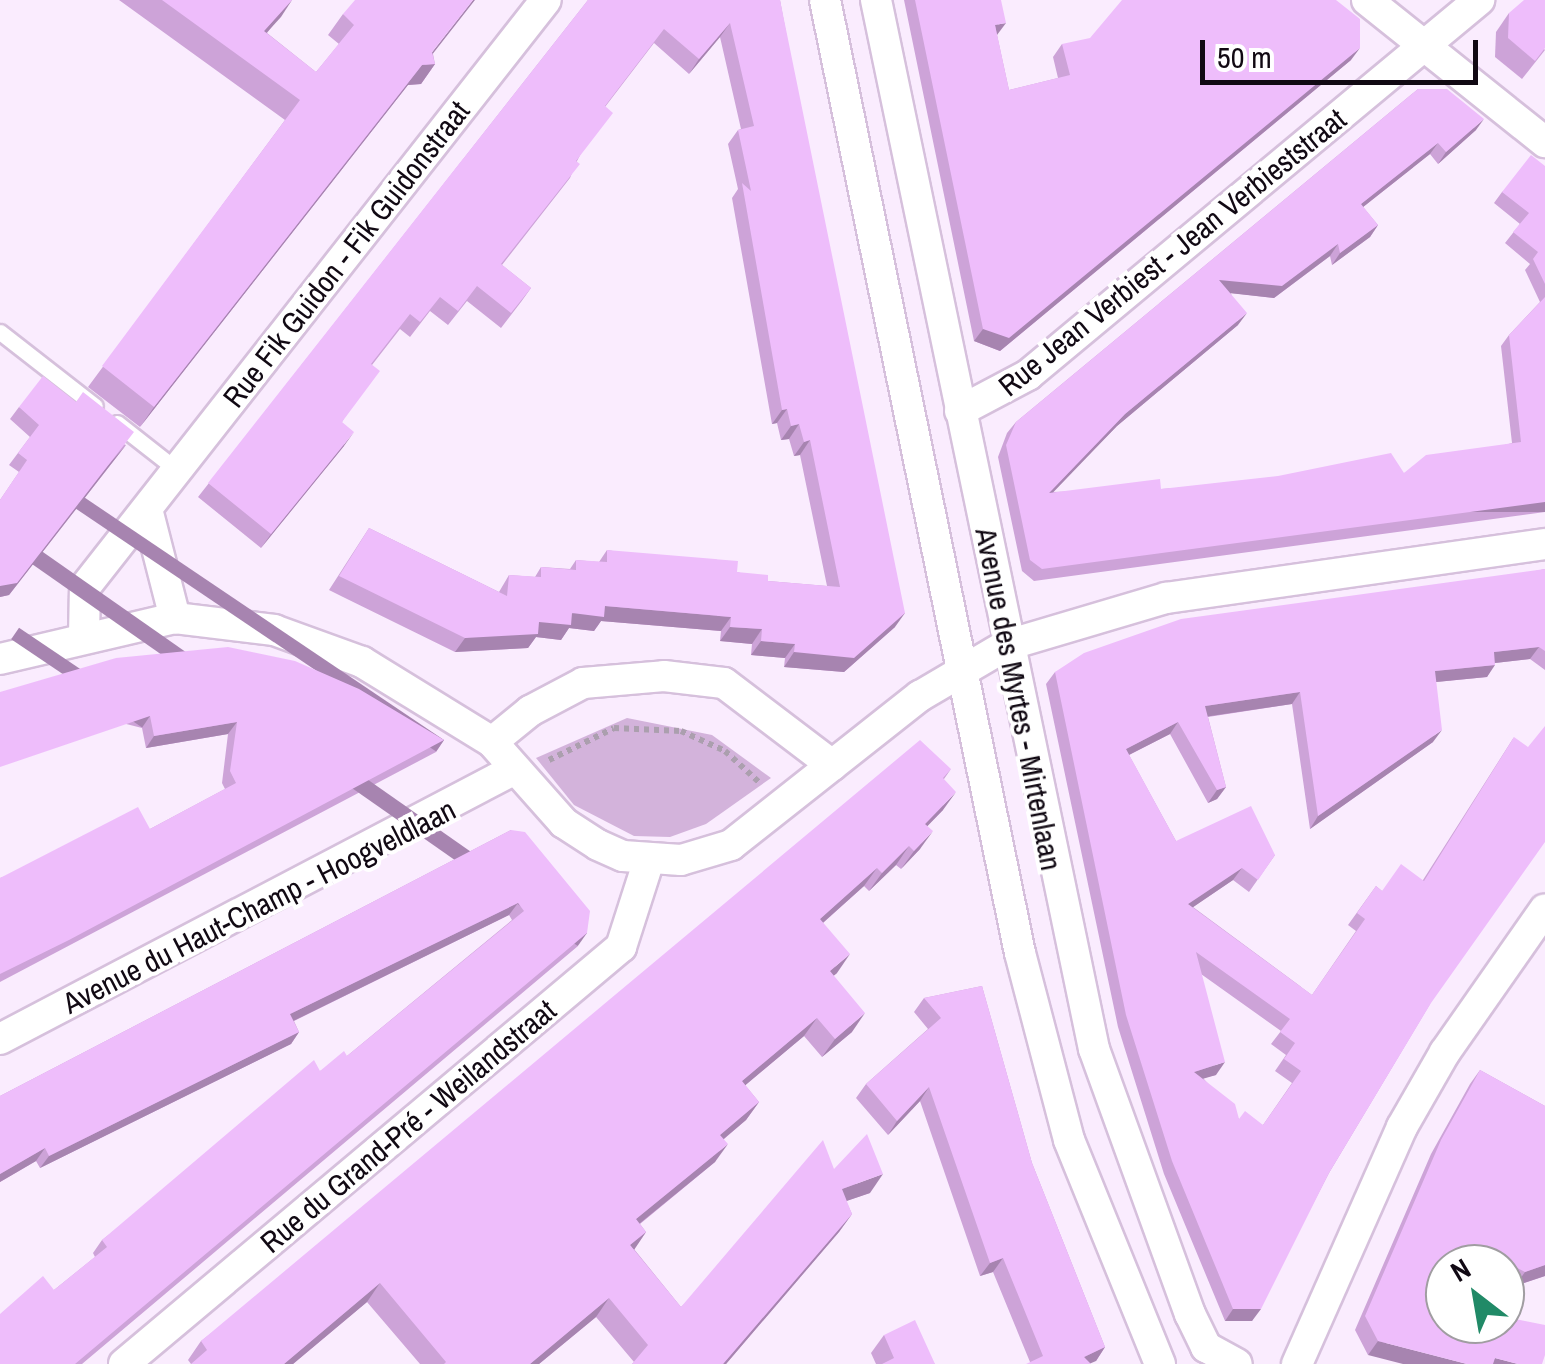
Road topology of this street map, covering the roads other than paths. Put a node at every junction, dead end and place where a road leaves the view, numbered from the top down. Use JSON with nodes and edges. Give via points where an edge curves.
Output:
{"nodes":[{"id":1,"x":546,"y":0,"type":"edge"},
{"id":2,"x":825,"y":0,"type":"edge"},
{"id":3,"x":876,"y":0,"type":"edge"},
{"id":4,"x":1367,"y":0,"type":"edge"},
{"id":5,"x":1479,"y":0,"type":"edge"},
{"id":6,"x":1425,"y":45,"type":"junction"},
{"id":7,"x":1545,"y":142,"type":"edge"},
{"id":8,"x":0,"y":332,"type":"edge"},
{"id":9,"x":960,"y":410,"type":"junction"},
{"id":10,"x":177,"y":470,"type":"junction"},
{"id":11,"x":147,"y":509,"type":"junction"},
{"id":12,"x":1545,"y":544,"type":"edge"},
{"id":13,"x":174,"y":618,"type":"junction"},
{"id":14,"x":84,"y":637,"type":"junction"},
{"id":15,"x":1007,"y":644,"type":"junction"},
{"id":16,"x":0,"y":659,"type":"edge"},
{"id":17,"x":962,"y":672,"type":"junction"},
{"id":18,"x":492,"y":742,"type":"junction"},
{"id":19,"x":832,"y":765,"type":"junction"},
{"id":20,"x":527,"y":768,"type":"junction"},
{"id":21,"x":649,"y":860,"type":"junction"},
{"id":22,"x":1545,"y":910,"type":"edge"},
{"id":23,"x":0,"y":1039,"type":"edge"},
{"id":24,"x":124,"y":1364,"type":"edge"},
{"id":25,"x":1160,"y":1364,"type":"edge"},
{"id":26,"x":1237,"y":1364,"type":"edge"},
{"id":27,"x":1297,"y":1364,"type":"edge"}],
"edges":[{"from":1,"to":10,"type":"street","name":"Rue Fik Guidon - Fik Guidonstraat"},
{"from":2,"to":17,"type":"street","name":"Avenue des Myrtes - Mirtenlaan"},
{"from":3,"to":9,"type":"street","name":"Avenue des Myrtes - Mirtenlaan"},
{"from":4,"to":6,"type":"street"},
{"from":5,"to":6,"type":"street","name":"Rue Jean Verbiest - Jean Verbieststraat"},
{"from":6,"to":7,"type":"street"},
{"from":6,"to":9,"type":"street","name":"Rue Jean Verbiest - Jean Verbieststraat","via":[[1028,375]]},
{"from":8,"to":10,"type":"lane"},
{"from":9,"to":15,"type":"street","name":"Avenue des Myrtes - Mirtenlaan"},
{"from":10,"to":11,"type":"street","name":"Rue Fik Guidon - Fik Guidonstraat"},
{"from":11,"to":13,"type":"street"},
{"from":11,"to":14,"type":"street","name":"Rue Fik Guidon - Fik Guidonstraat","via":[[85,588]]},
{"from":12,"to":15,"type":"street","via":[[1166,598]]},
{"from":13,"to":14,"type":"street"},
{"from":13,"to":18,"type":"street","via":[[218,618],[319,643]]},
{"from":14,"to":16,"type":"street"},
{"from":15,"to":17,"type":"street"},
{"from":15,"to":26,"type":"street","name":"Avenue des Myrtes - Mirtenlaan","via":[[1075,970],[1112,1110],[1206,1347]]},
{"from":17,"to":19,"type":"street"},
{"from":17,"to":25,"type":"street","name":"Avenue des Myrtes - Mirtenlaan","via":[[1046,1061],[1098,1219]]},
{"from":18,"to":19,"type":"street","via":[[530,710],[584,683],[664,676],[724,682]]},
{"from":18,"to":20,"type":"street"},
{"from":19,"to":21,"type":"street","via":[[706,856]]},
{"from":20,"to":21,"type":"street","via":[[564,822],[598,845]]},
{"from":20,"to":23,"type":"street","name":"Avenue du Haut-Champ - Hoogveldlaan"},
{"from":21,"to":24,"type":"street","name":"Rue du Grand-Pré - Weilandstraat","via":[[621,947]]},
{"from":22,"to":27,"type":"street","via":[[1445,1052],[1402,1127]]}]}
